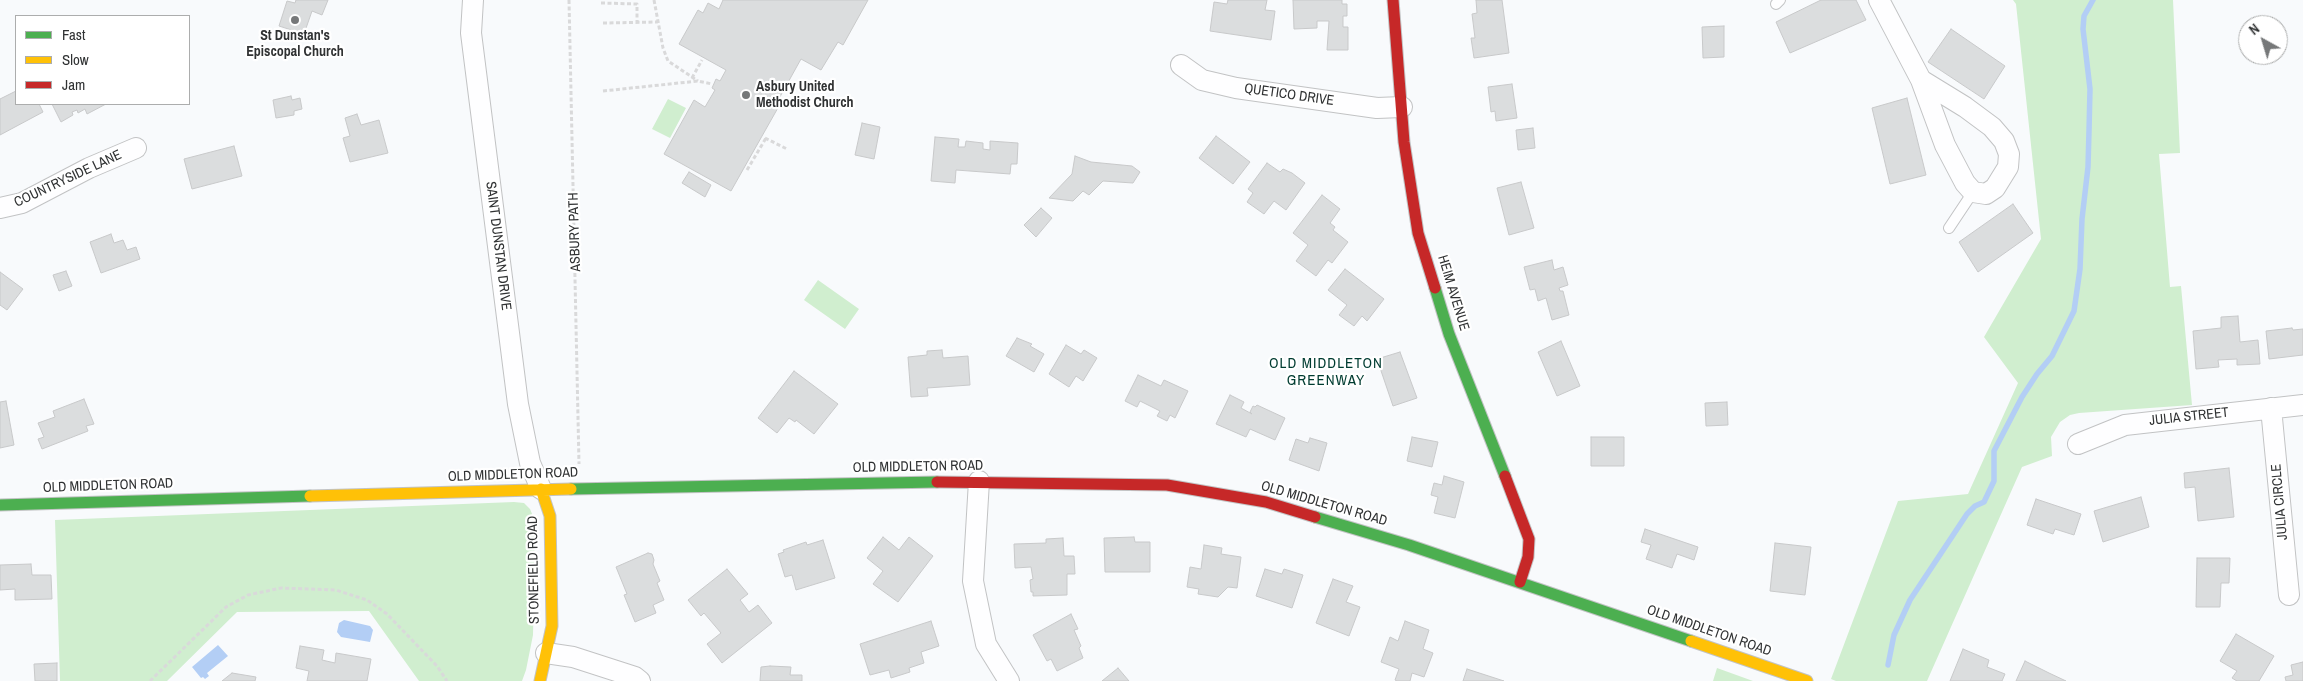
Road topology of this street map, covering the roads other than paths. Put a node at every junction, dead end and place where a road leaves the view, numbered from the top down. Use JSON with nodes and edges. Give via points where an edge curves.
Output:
{"nodes":[{"id":1,"x":473,"y":0,"type":"edge"},
{"id":2,"x":1393,"y":0,"type":"edge"},
{"id":3,"x":1879,"y":0,"type":"edge"},
{"id":4,"x":1181,"y":65,"type":"dead end"},
{"id":5,"x":1920,"y":80,"type":"junction"},
{"id":6,"x":1402,"y":107,"type":"junction"},
{"id":7,"x":136,"y":148,"type":"dead end"},
{"id":8,"x":1973,"y":192,"type":"junction"},
{"id":9,"x":0,"y":208,"type":"edge"},
{"id":10,"x":1949,"y":228,"type":"dead end"},
{"id":11,"x":2303,"y":405,"type":"edge"},
{"id":12,"x":2271,"y":408,"type":"junction"},
{"id":13,"x":2078,"y":444,"type":"dead end"},
{"id":14,"x":979,"y":481,"type":"junction"},
{"id":15,"x":541,"y":489,"type":"junction"},
{"id":16,"x":0,"y":505,"type":"edge"},
{"id":17,"x":1520,"y":582,"type":"junction"},
{"id":18,"x":2289,"y":596,"type":"dead end"},
{"id":19,"x":546,"y":652,"type":"junction"},
{"id":20,"x":540,"y":681,"type":"edge"},
{"id":21,"x":640,"y":681,"type":"edge"},
{"id":22,"x":1009,"y":681,"type":"edge"},
{"id":23,"x":1807,"y":681,"type":"edge"}],
"edges":[{"from":1,"to":15,"type":"street","name":"SAINT DUNSTAN DRIVE","via":[[471,33],[518,404],[530,463]]},
{"from":2,"to":6,"type":"street","name":"HEIM AVENUE"},
{"from":3,"to":5,"type":"street"},
{"from":4,"to":6,"type":"street","name":"QUETICO DRIVE","via":[[1202,80],[1236,88],[1377,108]]},
{"from":5,"to":8,"type":"street","via":[[1945,145]]},
{"from":5,"to":8,"type":"street","via":[[1972,112],[2004,141],[2009,154],[2004,177],[1986,194]]},
{"from":6,"to":17,"type":"street","name":"HEIM AVENUE","via":[[1418,233],[1449,334],[1529,539],[1528,557]]},
{"from":7,"to":9,"type":"street","name":"COUNTRYSIDE LANE","via":[[22,203]]},
{"from":8,"to":10,"type":"lane"},
{"from":11,"to":12,"type":"street","name":"JULIA STREET"},
{"from":12,"to":13,"type":"street","name":"JULIA STREET","via":[[2125,425]]},
{"from":12,"to":18,"type":"street","name":"JULIA CIRCLE"},
{"from":14,"to":15,"type":"street","name":"OLD MIDDLETON ROAD"},
{"from":14,"to":17,"type":"street","name":"OLD MIDDLETON ROAD","via":[[1167,484],[1266,502]]},
{"from":14,"to":22,"type":"street","via":[[973,581],[986,644]]},
{"from":15,"to":16,"type":"street","name":"OLD MIDDLETON ROAD"},
{"from":15,"to":19,"type":"street","name":"STONEFIELD ROAD","via":[[550,516],[552,626]]},
{"from":17,"to":23,"type":"street","name":"OLD MIDDLETON ROAD"},
{"from":19,"to":20,"type":"street","name":"STONEFIELD ROAD"},
{"from":19,"to":21,"type":"street","via":[[573,657]]}]}
